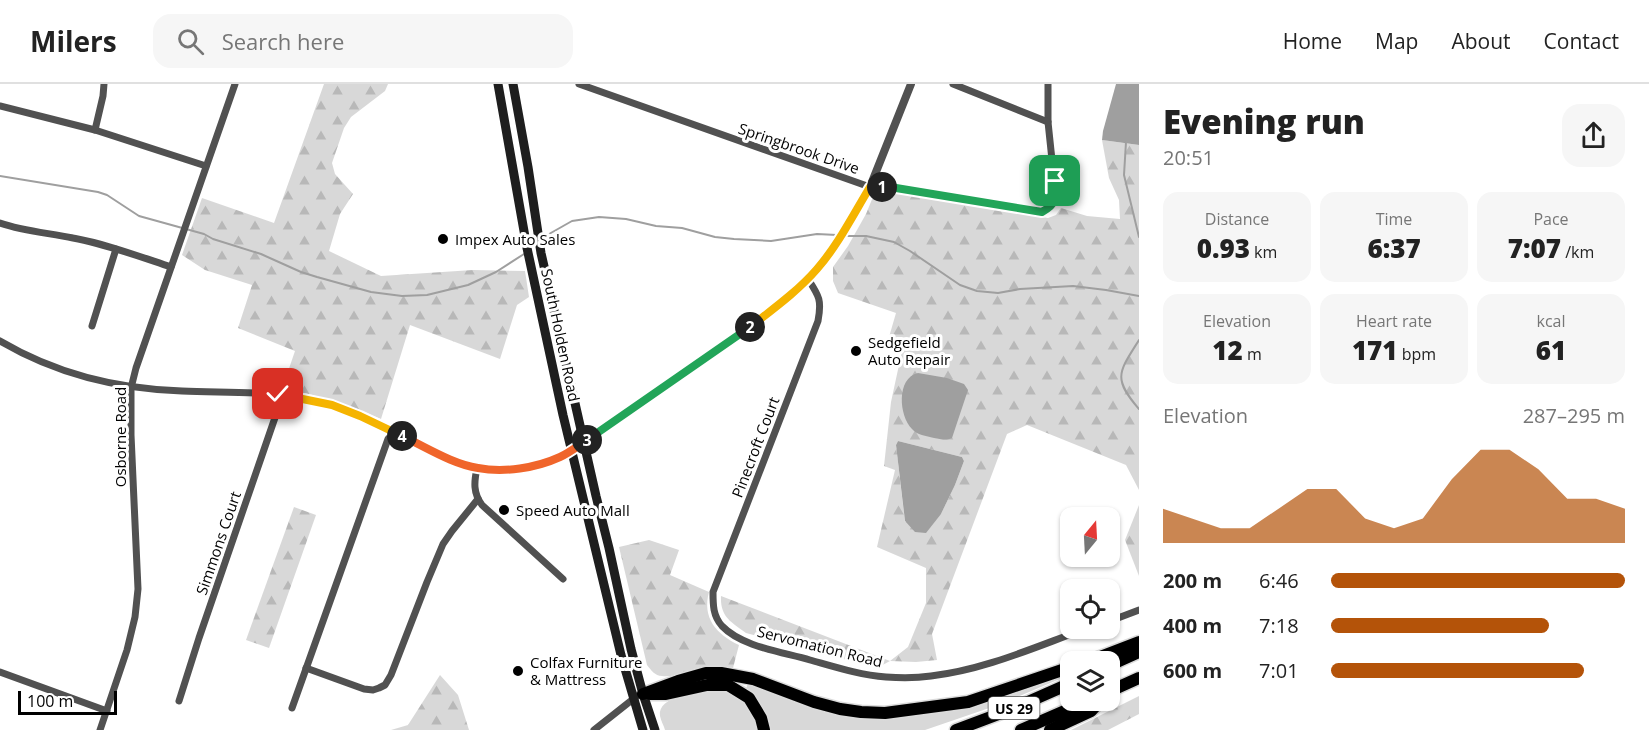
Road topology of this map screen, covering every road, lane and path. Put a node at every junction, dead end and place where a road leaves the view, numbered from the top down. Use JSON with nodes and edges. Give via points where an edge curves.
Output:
{"nodes":[{"id":1,"x":104,"y":84,"type":"edge"},
{"id":2,"x":235,"y":84,"type":"edge"},
{"id":3,"x":498,"y":84,"type":"edge"},
{"id":4,"x":513,"y":84,"type":"edge"},
{"id":5,"x":579,"y":84,"type":"edge"},
{"id":6,"x":911,"y":84,"type":"edge"},
{"id":7,"x":953,"y":84,"type":"edge"},
{"id":8,"x":1048,"y":84,"type":"edge"},
{"id":9,"x":0,"y":106,"type":"edge"},
{"id":10,"x":1048,"y":122,"type":"junction"},
{"id":11,"x":95,"y":130,"type":"junction"},
{"id":12,"x":206,"y":166,"type":"junction"},
{"id":13,"x":870,"y":187,"type":"junction"},
{"id":14,"x":0,"y":223,"type":"edge"},
{"id":15,"x":116,"y":249,"type":"junction"},
{"id":16,"x":171,"y":267,"type":"junction"},
{"id":17,"x":808,"y":279,"type":"junction"},
{"id":18,"x":92,"y":326,"type":"dead end"},
{"id":19,"x":0,"y":341,"type":"edge"},
{"id":20,"x":131,"y":388,"type":"junction"},
{"id":21,"x":278,"y":394,"type":"junction"},
{"id":22,"x":393,"y":432,"type":"junction"},
{"id":23,"x":584,"y":442,"type":"junction"},
{"id":24,"x":572,"y":450,"type":"junction"},
{"id":25,"x":477,"y":468,"type":"junction"},
{"id":26,"x":478,"y":499,"type":"junction"},
{"id":27,"x":563,"y":579,"type":"dead end"},
{"id":28,"x":1139,"y":610,"type":"edge"},
{"id":29,"x":1120,"y":617,"type":"edge"},
{"id":30,"x":722,"y":626,"type":"joint"},
{"id":31,"x":1060,"y":638,"type":"edge"},
{"id":32,"x":1139,"y":642,"type":"edge"},
{"id":33,"x":1116,"y":651,"type":"edge"},
{"id":34,"x":1139,"y":652,"type":"edge"},
{"id":35,"x":1120,"y":661,"type":"edge"},
{"id":36,"x":306,"y":668,"type":"junction"},
{"id":37,"x":1060,"y":671,"type":"edge"},
{"id":38,"x":0,"y":672,"type":"edge"},
{"id":39,"x":1139,"y":678,"type":"edge"},
{"id":40,"x":1120,"y":687,"type":"edge"},
{"id":41,"x":1060,"y":688,"type":"edge"},
{"id":42,"x":638,"y":696,"type":"junction"},
{"id":43,"x":179,"y":700,"type":"dead end"},
{"id":44,"x":292,"y":708,"type":"dead end"},
{"id":45,"x":107,"y":711,"type":"junction"},
{"id":46,"x":1064,"y":711,"type":"edge"},
{"id":47,"x":1091,"y":711,"type":"edge"},
{"id":48,"x":100,"y":730,"type":"edge"},
{"id":49,"x":594,"y":730,"type":"edge"},
{"id":50,"x":644,"y":730,"type":"edge"},
{"id":51,"x":656,"y":730,"type":"edge"},
{"id":52,"x":764,"y":730,"type":"edge"},
{"id":53,"x":956,"y":730,"type":"edge"},
{"id":54,"x":1020,"y":730,"type":"edge"},
{"id":55,"x":1050,"y":730,"type":"edge"}],
"edges":[{"from":1,"to":11,"type":"street"},
{"from":2,"to":12,"type":"street","name":"Osborne Road"},
{"from":3,"to":24,"type":"main road","name":"South Holden Road","via":[[527,248]]},
{"from":4,"to":23,"type":"main road","name":"South Holden Road","via":[[541,253]]},
{"from":5,"to":13,"type":"street","name":"Springbrook Drive"},
{"from":6,"to":13,"type":"street"},
{"from":7,"to":10,"type":"street"},
{"from":8,"to":10,"type":"street"},
{"from":9,"to":11,"type":"street"},
{"from":10,"to":13,"type":"street","name":"Springbrook Drive","via":[[1056,198],[1052,207],[1042,212]]},
{"from":11,"to":12,"type":"street"},
{"from":12,"to":16,"type":"street","name":"Osborne Road"},
{"from":13,"to":17,"type":"street","via":[[842,235]]},
{"from":14,"to":15,"type":"street"},
{"from":15,"to":16,"type":"street"},
{"from":15,"to":18,"type":"street"},
{"from":16,"to":20,"type":"street","name":"Osborne Road"},
{"from":17,"to":23,"type":"street","via":[[740,335]]},
{"from":17,"to":30,"type":"street","name":"Pinecroft Court","via":[[819,296],[818,321],[713,592],[715,617]]},
{"from":19,"to":20,"type":"street","via":[[20,353],[90,380]]},
{"from":20,"to":21,"type":"street"},
{"from":20,"to":45,"type":"street","name":"Osborne Road","via":[[138,589],[128,650]]},
{"from":21,"to":22,"type":"street","via":[[332,405]]},
{"from":21,"to":43,"type":"street","name":"Simmons Court","via":[[279,406]]},
{"from":22,"to":25,"type":"street"},
{"from":22,"to":36,"type":"street"},
{"from":23,"to":24,"type":"street"},
{"from":23,"to":42,"type":"main road","name":"South Holden Road"},
{"from":24,"to":25,"type":"street","via":[[559,458],[522,468]]},
{"from":24,"to":42,"type":"main road","name":"South Holden Road"},
{"from":25,"to":26,"type":"street"},
{"from":26,"to":27,"type":"street"},
{"from":26,"to":36,"type":"street","via":[[443,544],[385,685],[364,689]]},
{"from":28,"to":29,"type":"street"},
{"from":30,"to":31,"type":"street","name":"Servomation Road","via":[[752,644],[846,670],[905,678],[988,664]]},
{"from":32,"to":33,"type":"highway"},
{"from":34,"to":35,"type":"highway"},
{"from":36,"to":44,"type":"street"},
{"from":37,"to":42,"type":"highway","via":[[968,702],[885,713],[840,709],[753,679],[721,673],[706,673]]},
{"from":38,"to":45,"type":"street"},
{"from":39,"to":40,"type":"highway"},
{"from":41,"to":53,"type":"highway","number":"US 29"},
{"from":42,"to":49,"type":"street"},
{"from":42,"to":50,"type":"main road","name":"South Holden Road"},
{"from":42,"to":51,"type":"main road","name":"South Holden Road"},
{"from":42,"to":52,"type":"highway","via":[[728,685],[749,698]]},
{"from":45,"to":48,"type":"street","name":"Osborne Road"},
{"from":46,"to":54,"type":"highway","number":"US 29"},
{"from":47,"to":55,"type":"highway"}]}
